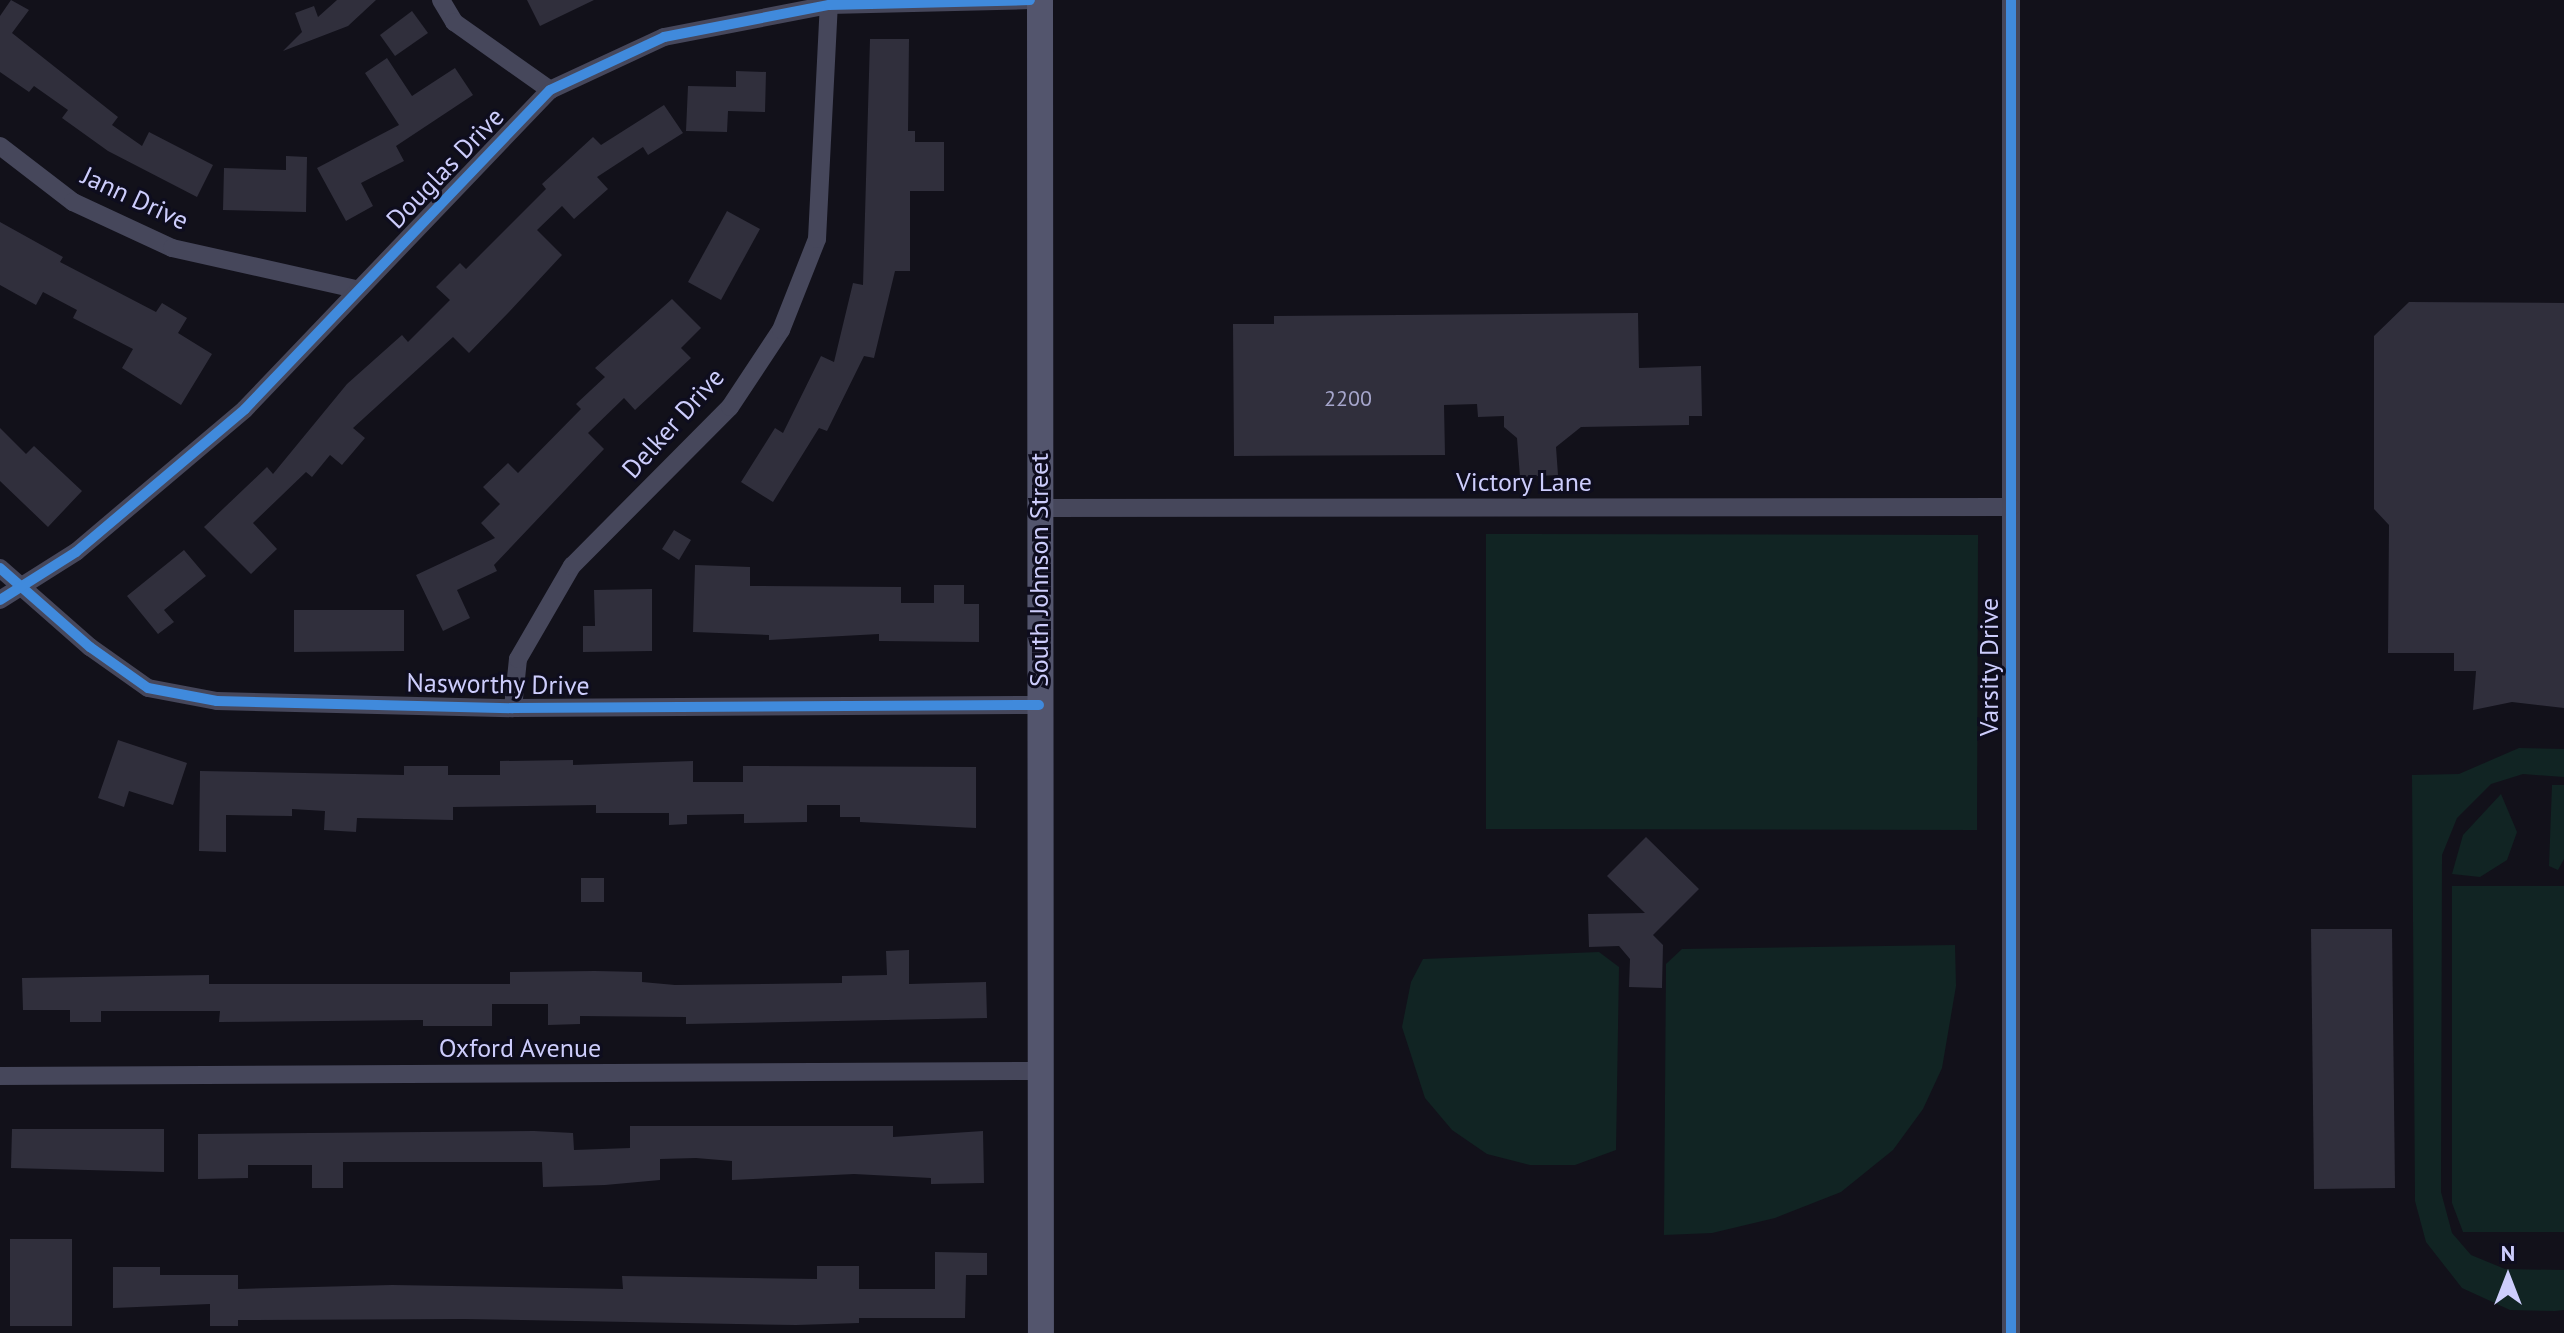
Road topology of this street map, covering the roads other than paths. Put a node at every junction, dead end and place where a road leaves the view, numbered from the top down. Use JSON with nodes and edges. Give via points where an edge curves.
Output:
{"nodes":[{"id":1,"x":441,"y":0,"type":"edge"},
{"id":2,"x":1030,"y":0,"type":"edge"},
{"id":3,"x":1040,"y":0,"type":"edge"},
{"id":4,"x":2011,"y":0,"type":"edge"},
{"id":5,"x":829,"y":5,"type":"junction"},
{"id":6,"x":550,"y":90,"type":"junction"},
{"id":7,"x":0,"y":146,"type":"edge"},
{"id":8,"x":355,"y":289,"type":"junction"},
{"id":9,"x":2011,"y":507,"type":"junction"},
{"id":10,"x":1038,"y":508,"type":"junction"},
{"id":11,"x":0,"y":568,"type":"edge"},
{"id":12,"x":20,"y":586,"type":"junction"},
{"id":13,"x":0,"y":600,"type":"edge"},
{"id":14,"x":1039,"y":705,"type":"junction"},
{"id":15,"x":513,"y":708,"type":"junction"},
{"id":16,"x":1040,"y":1071,"type":"junction"},
{"id":17,"x":0,"y":1076,"type":"edge"},
{"id":18,"x":1041,"y":1333,"type":"edge"},
{"id":19,"x":2011,"y":1333,"type":"edge"}],
"edges":[{"from":1,"to":6,"type":"street","via":[[454,22]]},
{"from":2,"to":5,"type":"street","name":"Douglas Drive"},
{"from":3,"to":10,"type":"main road","name":"South Johnson Street"},
{"from":4,"to":9,"type":"street","name":"Varsity Drive"},
{"from":5,"to":6,"type":"street","name":"Douglas Drive","via":[[664,37]]},
{"from":5,"to":15,"type":"street","name":"Delker Drive","via":[[817,239],[781,330],[730,407],[572,566],[518,659]]},
{"from":6,"to":8,"type":"street","name":"Douglas Drive"},
{"from":7,"to":8,"type":"street","name":"Jann Drive","via":[[73,202],[172,248]]},
{"from":8,"to":12,"type":"street","name":"Douglas Drive","via":[[224,428],[76,552]]},
{"from":9,"to":10,"type":"street","name":"Victory Lane"},
{"from":9,"to":19,"type":"street","name":"Varsity Drive"},
{"from":10,"to":14,"type":"main road","name":"South Johnson Street"},
{"from":11,"to":12,"type":"street","name":"Nasworthy Drive"},
{"from":12,"to":13,"type":"street","name":"Douglas Drive"},
{"from":12,"to":15,"type":"street","name":"Nasworthy Drive","via":[[90,647],[148,688],[217,701]]},
{"from":14,"to":15,"type":"street","name":"Nasworthy Drive"},
{"from":14,"to":16,"type":"main road","name":"South Johnson Street"},
{"from":16,"to":17,"type":"street","name":"Oxford Avenue"},
{"from":16,"to":18,"type":"main road","name":"South Johnson Street"}]}
